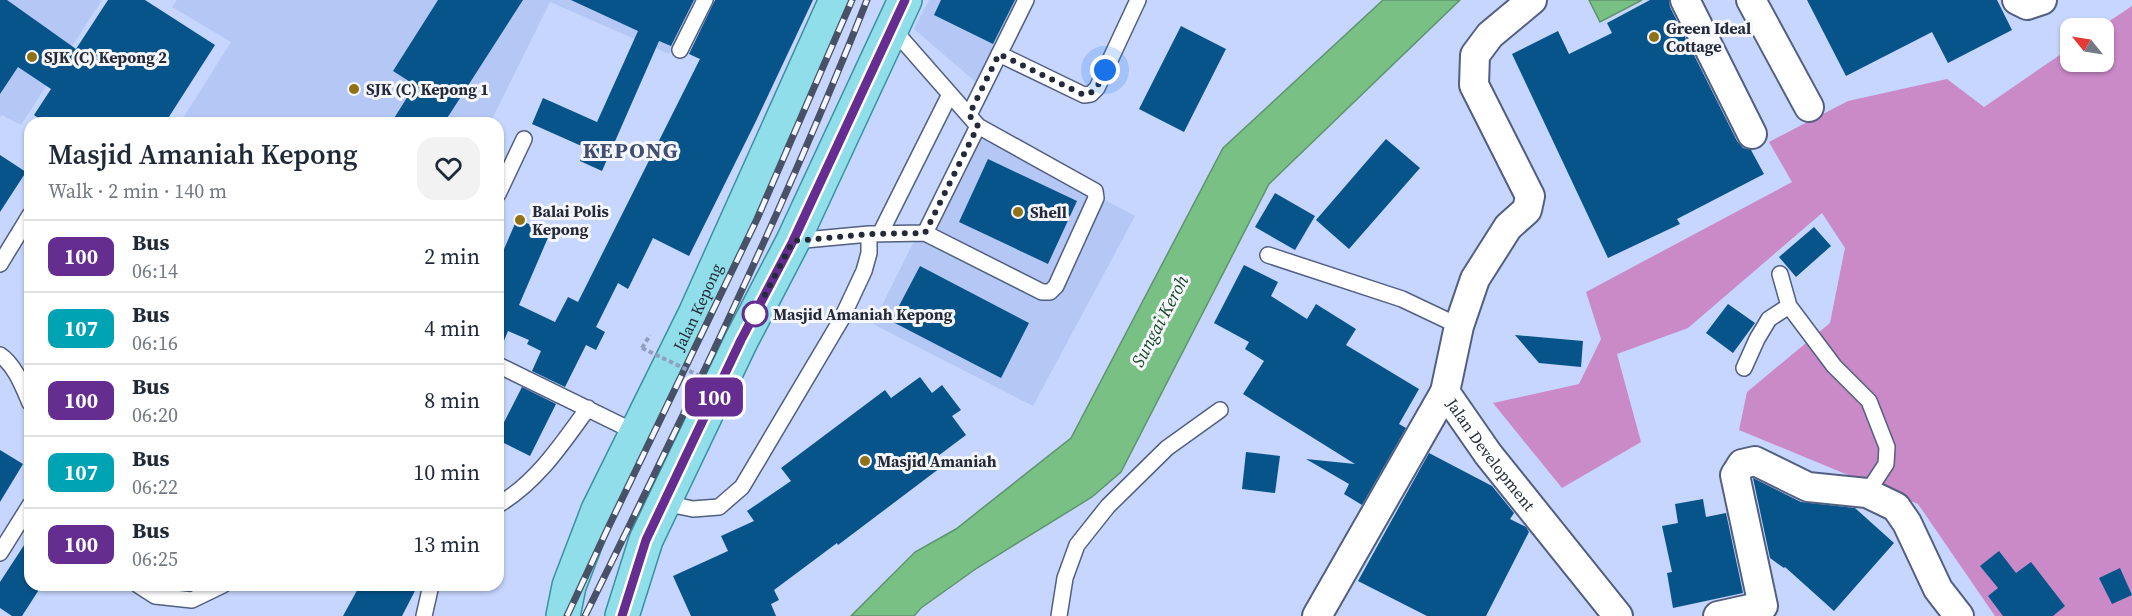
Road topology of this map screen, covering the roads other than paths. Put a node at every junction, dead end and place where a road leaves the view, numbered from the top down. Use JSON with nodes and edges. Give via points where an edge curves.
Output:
{"nodes":[{"id":1,"x":705,"y":0,"type":"edge"},
{"id":2,"x":836,"y":0,"type":"edge"},
{"id":3,"x":1026,"y":0,"type":"edge"},
{"id":4,"x":1138,"y":0,"type":"edge"},
{"id":5,"x":1532,"y":0,"type":"edge"},
{"id":6,"x":1685,"y":0,"type":"edge"},
{"id":7,"x":1752,"y":0,"type":"edge"},
{"id":8,"x":2017,"y":0,"type":"edge"},
{"id":9,"x":2042,"y":0,"type":"edge"},
{"id":10,"x":899,"y":14,"type":"edge"},
{"id":11,"x":680,"y":50,"type":"dead end"},
{"id":12,"x":999,"y":54,"type":"junction"},
{"id":13,"x":950,"y":94,"type":"junction"},
{"id":14,"x":1809,"y":107,"type":"dead end"},
{"id":15,"x":973,"y":120,"type":"junction"},
{"id":16,"x":1752,"y":134,"type":"dead end"},
{"id":17,"x":524,"y":139,"type":"dead end"},
{"id":18,"x":504,"y":181,"type":"edge"},
{"id":19,"x":24,"y":224,"type":"edge"},
{"id":20,"x":925,"y":233,"type":"junction"},
{"id":21,"x":874,"y":234,"type":"junction"},
{"id":22,"x":793,"y":241,"type":"junction"},
{"id":23,"x":1268,"y":255,"type":"dead end"},
{"id":24,"x":0,"y":264,"type":"edge"},
{"id":25,"x":1780,"y":274,"type":"dead end"},
{"id":26,"x":1789,"y":306,"type":"junction"},
{"id":27,"x":1459,"y":326,"type":"junction"},
{"id":28,"x":0,"y":355,"type":"edge"},
{"id":29,"x":504,"y":367,"type":"edge"},
{"id":30,"x":1744,"y":368,"type":"dead end"},
{"id":31,"x":24,"y":389,"type":"edge"},
{"id":32,"x":1445,"y":392,"type":"junction"},
{"id":33,"x":588,"y":408,"type":"junction"},
{"id":34,"x":1220,"y":410,"type":"dead end"},
{"id":35,"x":637,"y":433,"type":"junction"},
{"id":36,"x":1867,"y":494,"type":"junction"},
{"id":37,"x":504,"y":502,"type":"edge"},
{"id":38,"x":664,"y":503,"type":"junction"},
{"id":39,"x":24,"y":515,"type":"edge"},
{"id":40,"x":0,"y":553,"type":"edge"},
{"id":41,"x":147,"y":591,"type":"edge"},
{"id":42,"x":211,"y":591,"type":"edge"},
{"id":43,"x":430,"y":591,"type":"edge"},
{"id":44,"x":1764,"y":611,"type":"edge"},
{"id":45,"x":424,"y":616,"type":"edge"},
{"id":46,"x":563,"y":616,"type":"edge"},
{"id":47,"x":622,"y":616,"type":"edge"},
{"id":48,"x":1059,"y":616,"type":"edge"},
{"id":49,"x":1317,"y":616,"type":"edge"},
{"id":50,"x":1618,"y":616,"type":"edge"},
{"id":51,"x":1718,"y":616,"type":"edge"},
{"id":52,"x":1959,"y":616,"type":"edge"}],
"edges":[{"from":1,"to":11,"type":"lane"},
{"from":2,"to":35,"type":"main road","name":"Jalan Kepong","via":[[695,314]]},
{"from":3,"to":12,"type":"lane"},
{"from":4,"to":12,"type":"lane","via":[[1091,94],[1084,95]]},
{"from":5,"to":27,"type":"street","name":"Jalan Development","via":[[1490,35],[1475,55],[1474,85],[1530,196],[1527,210],[1508,227],[1475,279]]},
{"from":6,"to":16,"type":"street"},
{"from":7,"to":14,"type":"street"},
{"from":8,"to":9,"type":"street","via":[[2027,5]]},
{"from":10,"to":13,"type":"lane"},
{"from":10,"to":22,"type":"main road"},
{"from":12,"to":15,"type":"lane"},
{"from":13,"to":15,"type":"lane"},
{"from":13,"to":21,"type":"lane"},
{"from":15,"to":20,"type":"lane"},
{"from":15,"to":20,"type":"lane","via":[[1095,191],[1096,198],[1050,292],[1042,292]]},
{"from":17,"to":18,"type":"lane"},
{"from":19,"to":24,"type":"lane"},
{"from":20,"to":21,"type":"lane"},
{"from":21,"to":22,"type":"lane"},
{"from":21,"to":38,"type":"lane","via":[[864,271],[841,320],[742,487],[719,507],[693,509]]},
{"from":22,"to":38,"type":"main road"},
{"from":23,"to":27,"type":"lane","via":[[1402,299]]},
{"from":25,"to":26,"type":"lane"},
{"from":26,"to":30,"type":"lane","via":[[1769,319]]},
{"from":26,"to":36,"type":"lane","via":[[1834,366],[1869,401],[1887,456]]},
{"from":27,"to":32,"type":"street","name":"Jalan Development"},
{"from":28,"to":31,"type":"lane"},
{"from":29,"to":33,"type":"lane"},
{"from":32,"to":49,"type":"street"},
{"from":32,"to":50,"type":"street","name":"Jalan Development","via":[[1488,454]]},
{"from":33,"to":35,"type":"lane"},
{"from":33,"to":37,"type":"lane","via":[[548,463]]},
{"from":34,"to":48,"type":"lane","via":[[1167,448],[1108,506],[1077,545],[1065,578]]},
{"from":35,"to":46,"type":"main road","name":"Jalan Kepong","via":[[598,510]]},
{"from":36,"to":44,"type":"street","via":[[1808,487],[1755,462],[1742,464],[1735,475]]},
{"from":36,"to":52,"type":"street","via":[[1896,507],[1938,589]]},
{"from":38,"to":47,"type":"main road","via":[[646,540]]},
{"from":39,"to":40,"type":"lane"},
{"from":41,"to":42,"type":"lane","via":[[155,596],[192,600]]},
{"from":43,"to":45,"type":"lane"},
{"from":44,"to":51,"type":"street"}]}
